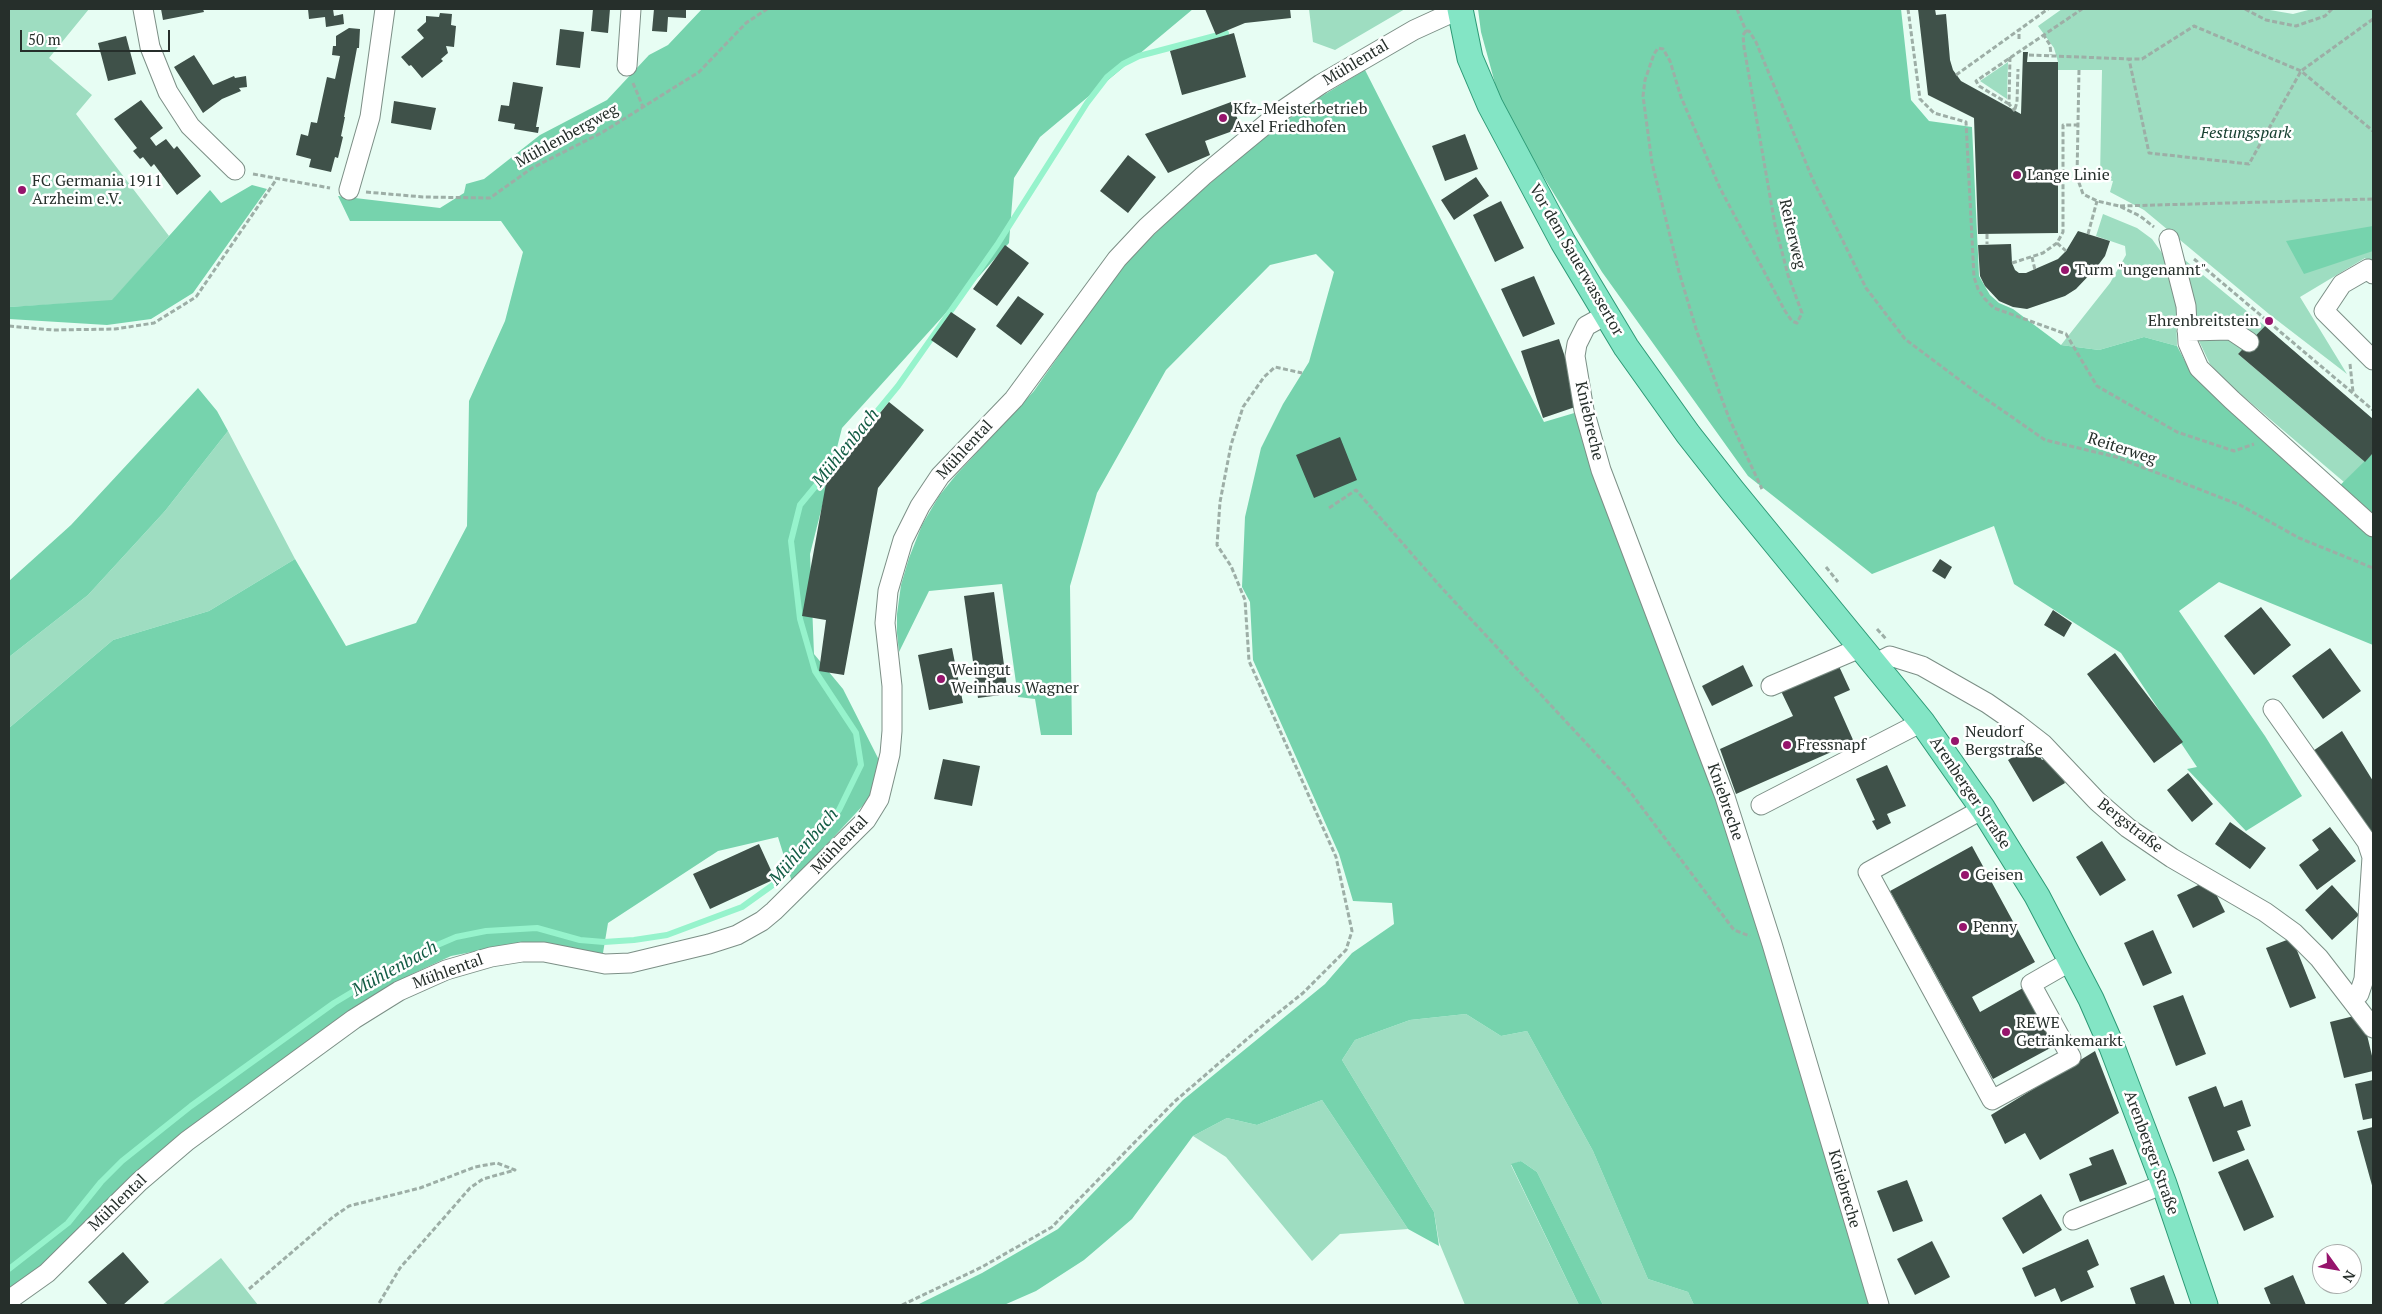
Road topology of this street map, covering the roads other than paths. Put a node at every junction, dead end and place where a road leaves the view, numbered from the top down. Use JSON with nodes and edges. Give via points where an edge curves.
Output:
{"nodes":[{"id":1,"x":143,"y":9,"type":"edge"},
{"id":2,"x":385,"y":9,"type":"edge"},
{"id":3,"x":631,"y":9,"type":"edge"},
{"id":4,"x":1460,"y":9,"type":"edge"},
{"id":5,"x":626,"y":66,"type":"road end"},
{"id":6,"x":235,"y":170,"type":"road end"},
{"id":7,"x":349,"y":190,"type":"road end"},
{"id":8,"x":2169,"y":239,"type":"dead end"},
{"id":9,"x":2373,"y":274,"type":"edge"},
{"id":10,"x":1606,"y":315,"type":"junction"},
{"id":11,"x":2187,"y":331,"type":"junction"},
{"id":12,"x":2249,"y":342,"type":"dead end"},
{"id":13,"x":2373,"y":360,"type":"edge"},
{"id":14,"x":1732,"y":490,"type":"joint"},
{"id":15,"x":2373,"y":527,"type":"edge"},
{"id":16,"x":1867,"y":656,"type":"junction"},
{"id":17,"x":1770,"y":686,"type":"dead end"},
{"id":18,"x":2273,"y":709,"type":"dead end"},
{"id":19,"x":1922,"y":722,"type":"junction"},
{"id":20,"x":1761,"y":805,"type":"dead end"},
{"id":21,"x":1983,"y":809,"type":"junction"},
{"id":22,"x":2071,"y":962,"type":"junction"},
{"id":23,"x":2353,"y":1000,"type":"junction"},
{"id":24,"x":2373,"y":1028,"type":"edge"},
{"id":25,"x":2164,"y":1184,"type":"junction"},
{"id":26,"x":2073,"y":1220,"type":"dead end"},
{"id":27,"x":9,"y":1300,"type":"edge"},
{"id":28,"x":1878,"y":1305,"type":"edge"},
{"id":29,"x":2205,"y":1305,"type":"edge"}],
"edges":[{"from":1,"to":6,"type":"street","via":[[150,46],[168,92],[190,126]]},
{"from":2,"to":7,"type":"street","via":[[370,117]]},
{"from":3,"to":5,"type":"street"},
{"from":4,"to":10,"type":"main road","name":"Vor dem Sauerwassertor","via":[[1470,58],[1490,105]]},
{"from":4,"to":27,"type":"street","name":"Mühlental","via":[[1365,57],[1301,97],[1190,187],[1117,259],[1014,399],[940,476],[903,540],[888,591],[885,623],[892,686],[892,731],[879,799],[862,824],[762,921],[737,935],[639,961],[606,964],[544,952],[490,957],[446,970],[399,991],[354,1019],[187,1142],[139,1182],[47,1273]]},
{"from":8,"to":11,"type":"street","via":[[2186,306]]},
{"from":9,"to":13,"type":"street","via":[[2368,269],[2342,284],[2324,311]]},
{"from":10,"to":14,"type":"main road","name":"Vor dem Sauerwassertor","via":[[1653,386]]},
{"from":10,"to":28,"type":"street","name":"Kniebreche","via":[[1586,326],[1577,344],[1575,356],[1584,410],[1601,470],[1726,797]]},
{"from":11,"to":12,"type":"street","via":[[2230,330]]},
{"from":11,"to":15,"type":"street","via":[[2188,343],[2199,368]]},
{"from":14,"to":16,"type":"main road","name":"Arenberger Straße"},
{"from":16,"to":17,"type":"street"},
{"from":16,"to":19,"type":"main road","name":"Arenberger Straße"},
{"from":16,"to":23,"type":"street","name":"Bergstraße","via":[[1899,658],[1938,674],[2016,723],[2049,750],[2097,801],[2128,828],[2282,923],[2319,958]]},
{"from":18,"to":23,"type":"street","via":[[2367,842],[2372,856],[2364,980]]},
{"from":19,"to":20,"type":"street"},
{"from":19,"to":21,"type":"main road","name":"Arenberger Straße"},
{"from":21,"to":22,"type":"main road","name":"Arenberger Straße","via":[[2037,896]]},
{"from":21,"to":22,"type":"street","via":[[1868,872],[1992,1100],[2071,1057],[2031,984]]},
{"from":22,"to":25,"type":"main road","name":"Arenberger Straße","via":[[2112,1047]]},
{"from":23,"to":24,"type":"street","name":"Bergstraße"},
{"from":25,"to":26,"type":"street"},
{"from":25,"to":29,"type":"main road","name":"Arenberger Straße"}]}
